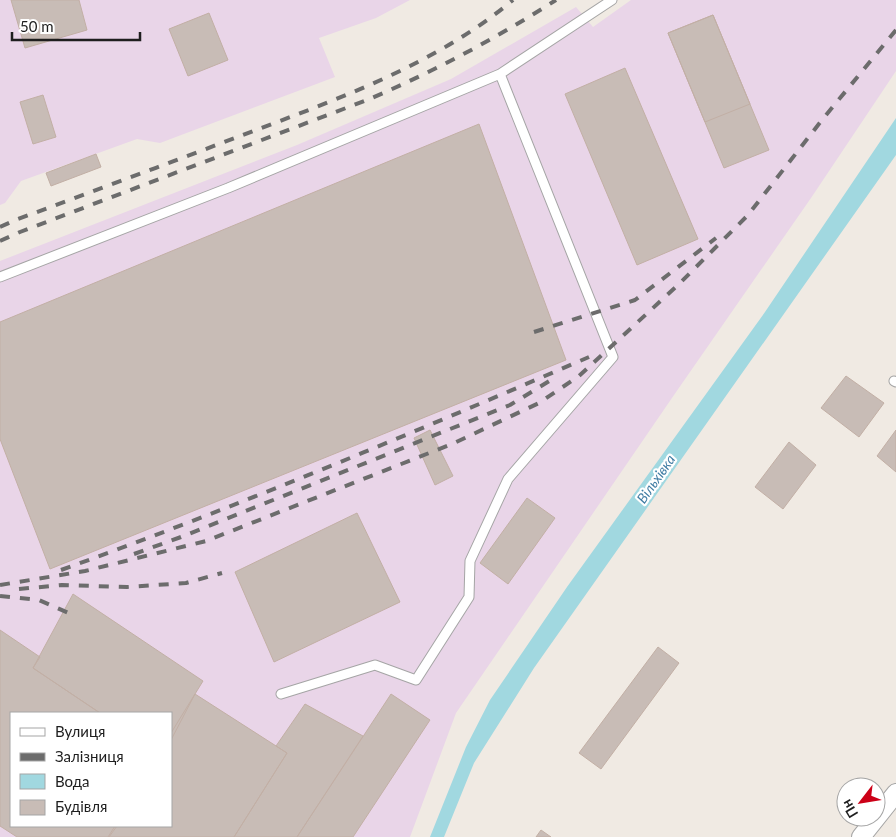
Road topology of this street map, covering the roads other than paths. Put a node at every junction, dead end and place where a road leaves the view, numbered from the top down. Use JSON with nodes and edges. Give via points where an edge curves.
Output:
{"nodes":[{"id":1,"x":612,"y":0,"type":"edge"},
{"id":2,"x":500,"y":74,"type":"junction"},
{"id":3,"x":0,"y":277,"type":"edge"},
{"id":4,"x":281,"y":694,"type":"dead end"},
{"id":5,"x":896,"y":792,"type":"edge"},
{"id":6,"x":861,"y":837,"type":"edge"}],
"edges":[{"from":1,"to":2,"type":"lane"},
{"from":2,"to":3,"type":"lane","via":[[228,188]]},
{"from":2,"to":4,"type":"lane","via":[[613,357],[508,479],[470,561],[469,596],[416,680],[375,665]]},
{"from":5,"to":6,"type":"street"}]}
